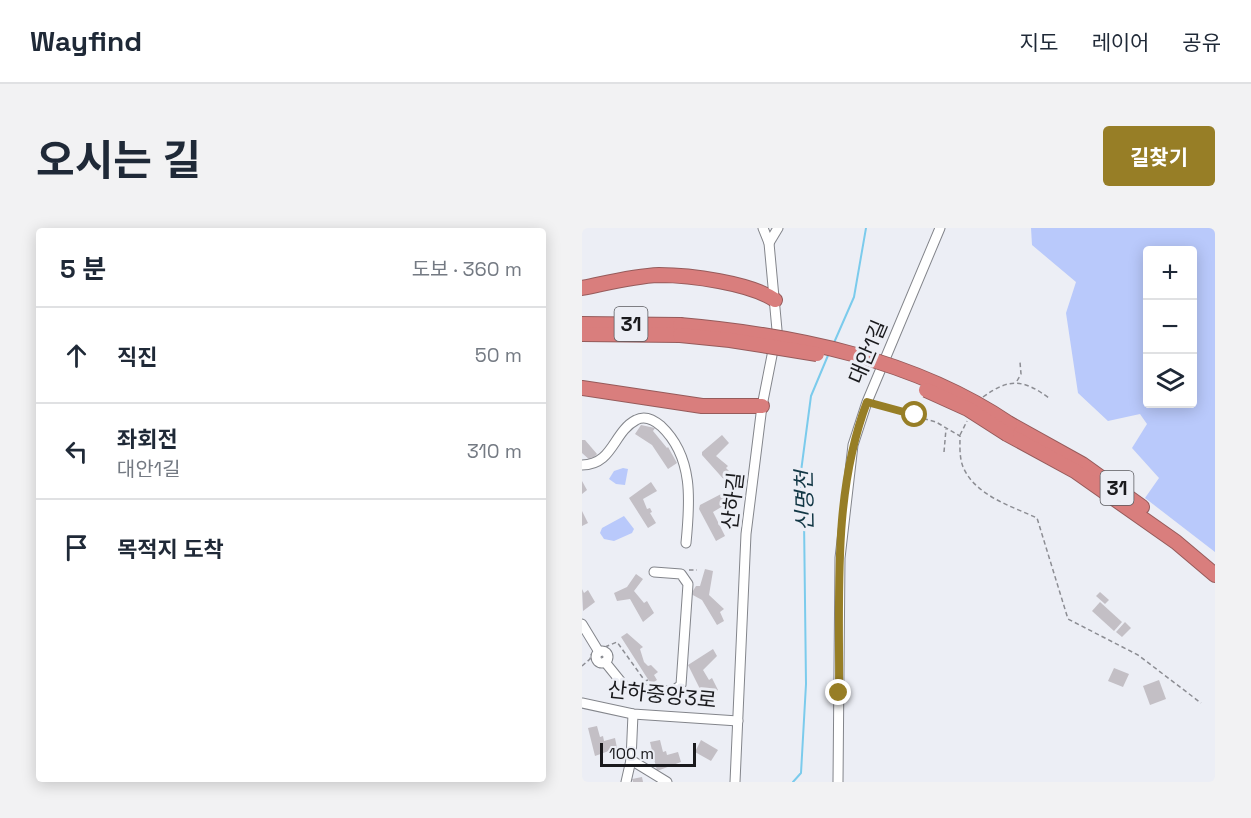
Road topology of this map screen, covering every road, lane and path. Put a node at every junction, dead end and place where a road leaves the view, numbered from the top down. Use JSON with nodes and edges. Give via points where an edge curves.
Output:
{"nodes":[{"id":1,"x":763,"y":228,"type":"edge"},
{"id":2,"x":778,"y":228,"type":"edge"},
{"id":3,"x":940,"y":228,"type":"edge"},
{"id":4,"x":769,"y":243,"type":"junction"},
{"id":5,"x":582,"y":288,"type":"edge"},
{"id":6,"x":775,"y":300,"type":"junction"},
{"id":7,"x":582,"y":324,"type":"edge"},
{"id":8,"x":680,"y":330,"type":"junction"},
{"id":9,"x":582,"y":334,"type":"edge"},
{"id":10,"x":1020,"y":362,"type":"dead end"},
{"id":11,"x":1017,"y":382,"type":"junction"},
{"id":12,"x":582,"y":388,"type":"edge"},
{"id":13,"x":1049,"y":398,"type":"dead end"},
{"id":14,"x":867,"y":402,"type":"junction"},
{"id":15,"x":978,"y":402,"type":"dead end"},
{"id":16,"x":762,"y":406,"type":"junction"},
{"id":17,"x":969,"y":417,"type":"dead end"},
{"id":18,"x":946,"y":428,"type":"junction"},
{"id":19,"x":1009,"y":429,"type":"junction"},
{"id":20,"x":960,"y":436,"type":"junction"},
{"id":21,"x":944,"y":452,"type":"dead end"},
{"id":22,"x":582,"y":465,"type":"edge"},
{"id":23,"x":686,"y":543,"type":"dead end"},
{"id":24,"x":1215,"y":564,"type":"edge"},
{"id":25,"x":654,"y":572,"type":"dead end"},
{"id":26,"x":1215,"y":575,"type":"edge"},
{"id":27,"x":582,"y":624,"type":"edge"},
{"id":28,"x":624,"y":643,"type":"dead end"},
{"id":29,"x":620,"y":646,"type":"junction"},
{"id":30,"x":596,"y":649,"type":"junction"},
{"id":31,"x":633,"y":656,"type":"dead end"},
{"id":32,"x":629,"y":659,"type":"junction"},
{"id":33,"x":582,"y":666,"type":"edge"},
{"id":34,"x":648,"y":680,"type":"dead end"},
{"id":35,"x":582,"y":703,"type":"edge"},
{"id":36,"x":1201,"y":703,"type":"dead end"},
{"id":37,"x":633,"y":714,"type":"junction"},
{"id":38,"x":738,"y":721,"type":"junction"},
{"id":39,"x":631,"y":760,"type":"junction"},
{"id":40,"x":627,"y":782,"type":"edge"},
{"id":41,"x":667,"y":782,"type":"edge"},
{"id":42,"x":735,"y":782,"type":"edge"},
{"id":43,"x":838,"y":782,"type":"edge"}],
"edges":[{"from":1,"to":4,"type":"street","name":"산하길"},
{"from":2,"to":4,"type":"street"},
{"from":3,"to":14,"type":"street","name":"대안1길"},
{"from":4,"to":6,"type":"street","name":"산하길"},
{"from":5,"to":6,"type":"highway","via":[[661,275],[736,284]]},
{"from":6,"to":16,"type":"street","name":"산하길","via":[[777,330]]},
{"from":7,"to":8,"type":"highway","number":"31"},
{"from":8,"to":9,"type":"highway"},
{"from":8,"to":19,"type":"highway","bridge":true,"via":[[784,347],[871,369]]},
{"from":10,"to":11,"type":"path"},
{"from":11,"to":13,"type":"path"},
{"from":11,"to":15,"type":"path","via":[[995,388]]},
{"from":12,"to":16,"type":"highway","via":[[702,406]]},
{"from":14,"to":18,"type":"path"},
{"from":14,"to":43,"type":"street","name":"대안1길","via":[[853,445],[841,537]]},
{"from":16,"to":38,"type":"street","name":"산하길","via":[[746,534]]},
{"from":17,"to":20,"type":"path"},
{"from":18,"to":20,"type":"path"},
{"from":18,"to":21,"type":"path"},
{"from":19,"to":24,"type":"highway","number":"31","via":[[1090,470]]},
{"from":19,"to":26,"type":"highway","via":[[1176,542]]},
{"from":20,"to":36,"type":"path","via":[[963,468],[971,480],[993,497],[1037,518],[1068,619],[1138,655]]},
{"from":22,"to":23,"type":"street","via":[[595,464],[607,456],[626,427],[638,418],[646,417],[659,424],[683,454],[690,507]]},
{"from":25,"to":30,"type":"street","via":[[681,574],[688,584],[681,685],[673,691],[630,690],[621,685],[605,662],[607,654]]},
{"from":27,"to":30,"type":"street"},
{"from":28,"to":29,"type":"path"},
{"from":29,"to":30,"type":"path","via":[[617,642]]},
{"from":29,"to":32,"type":"path"},
{"from":30,"to":33,"type":"path"},
{"from":31,"to":32,"type":"path"},
{"from":32,"to":34,"type":"path"},
{"from":35,"to":37,"type":"street","name":"산하중앙3로"},
{"from":37,"to":38,"type":"street","name":"산하중앙3로"},
{"from":37,"to":39,"type":"street"},
{"from":38,"to":42,"type":"street","name":"산하길"},
{"from":39,"to":40,"type":"street"},
{"from":39,"to":41,"type":"street"}]}
